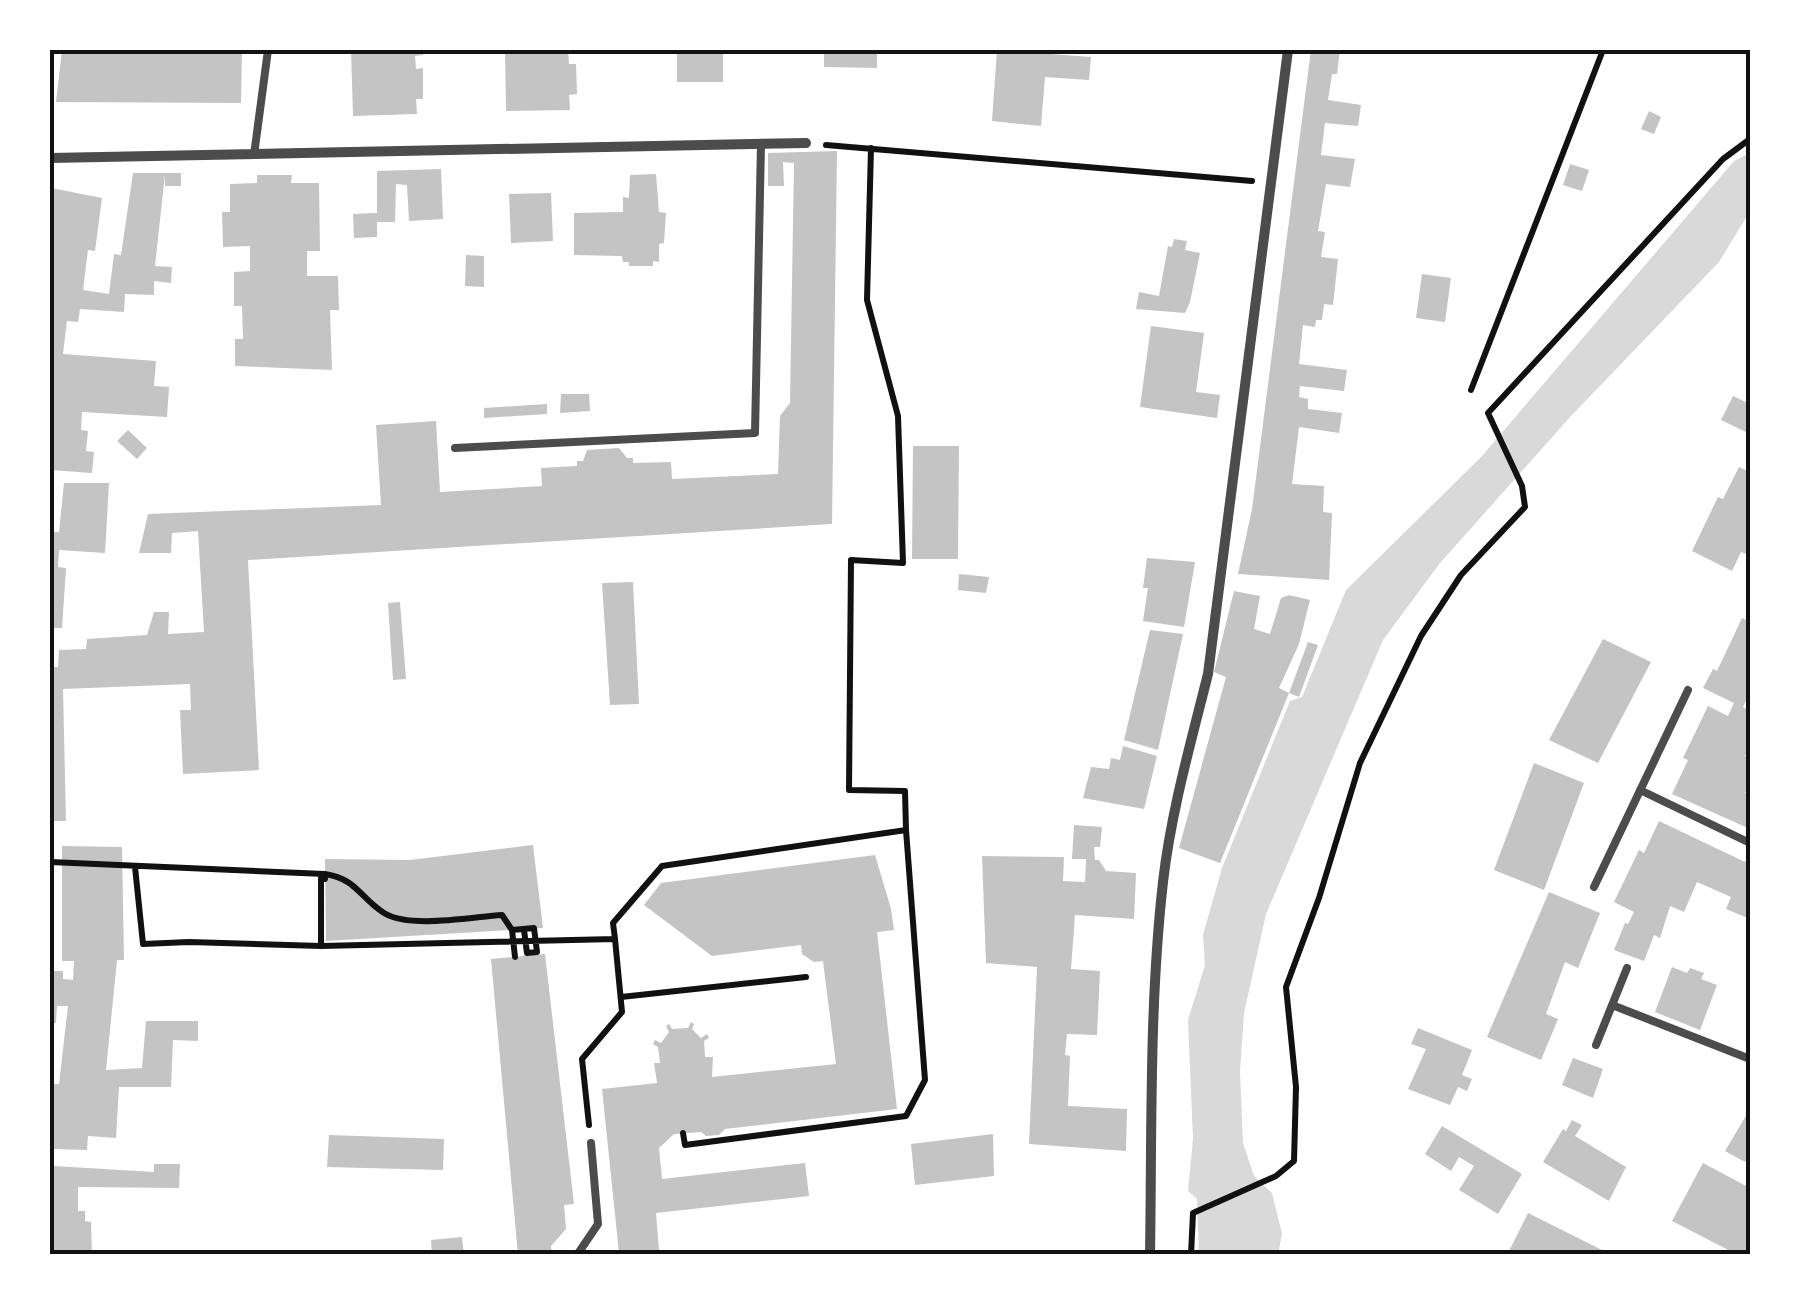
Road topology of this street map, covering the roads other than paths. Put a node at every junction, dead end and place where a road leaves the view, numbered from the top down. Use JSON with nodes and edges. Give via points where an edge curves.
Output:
{"nodes":[{"id":1,"x":268,"y":50,"type":"edge"},
{"id":2,"x":1288,"y":50,"type":"edge"},
{"id":3,"x":806,"y":143,"type":"road end"},
{"id":4,"x":761,"y":144,"type":"junction"},
{"id":5,"x":254,"y":155,"type":"junction"},
{"id":6,"x":50,"y":158,"type":"edge"},
{"id":7,"x":455,"y":448,"type":"dead end"},
{"id":8,"x":1688,"y":690,"type":"dead end"},
{"id":9,"x":1640,"y":790,"type":"junction"},
{"id":10,"x":1750,"y":843,"type":"edge"},
{"id":11,"x":1594,"y":887,"type":"dead end"},
{"id":12,"x":1627,"y":968,"type":"dead end"},
{"id":13,"x":1612,"y":1005,"type":"junction"},
{"id":14,"x":1596,"y":1045,"type":"dead end"},
{"id":15,"x":1750,"y":1059,"type":"edge"},
{"id":16,"x":590,"y":1143,"type":"road end"},
{"id":17,"x":577,"y":1255,"type":"edge"},
{"id":18,"x":1150,"y":1255,"type":"edge"}],
"edges":[{"from":1,"to":5,"type":"lane"},
{"from":2,"to":18,"type":"street","via":[[1208,674],[1164,879]]},
{"from":3,"to":4,"type":"street"},
{"from":4,"to":5,"type":"street"},
{"from":4,"to":7,"type":"lane","via":[[755,434]]},
{"from":5,"to":6,"type":"street"},
{"from":8,"to":9,"type":"lane"},
{"from":9,"to":10,"type":"lane"},
{"from":9,"to":11,"type":"lane"},
{"from":12,"to":13,"type":"lane"},
{"from":13,"to":14,"type":"lane"},
{"from":13,"to":15,"type":"lane"},
{"from":16,"to":17,"type":"lane","via":[[598,1224]]}]}
